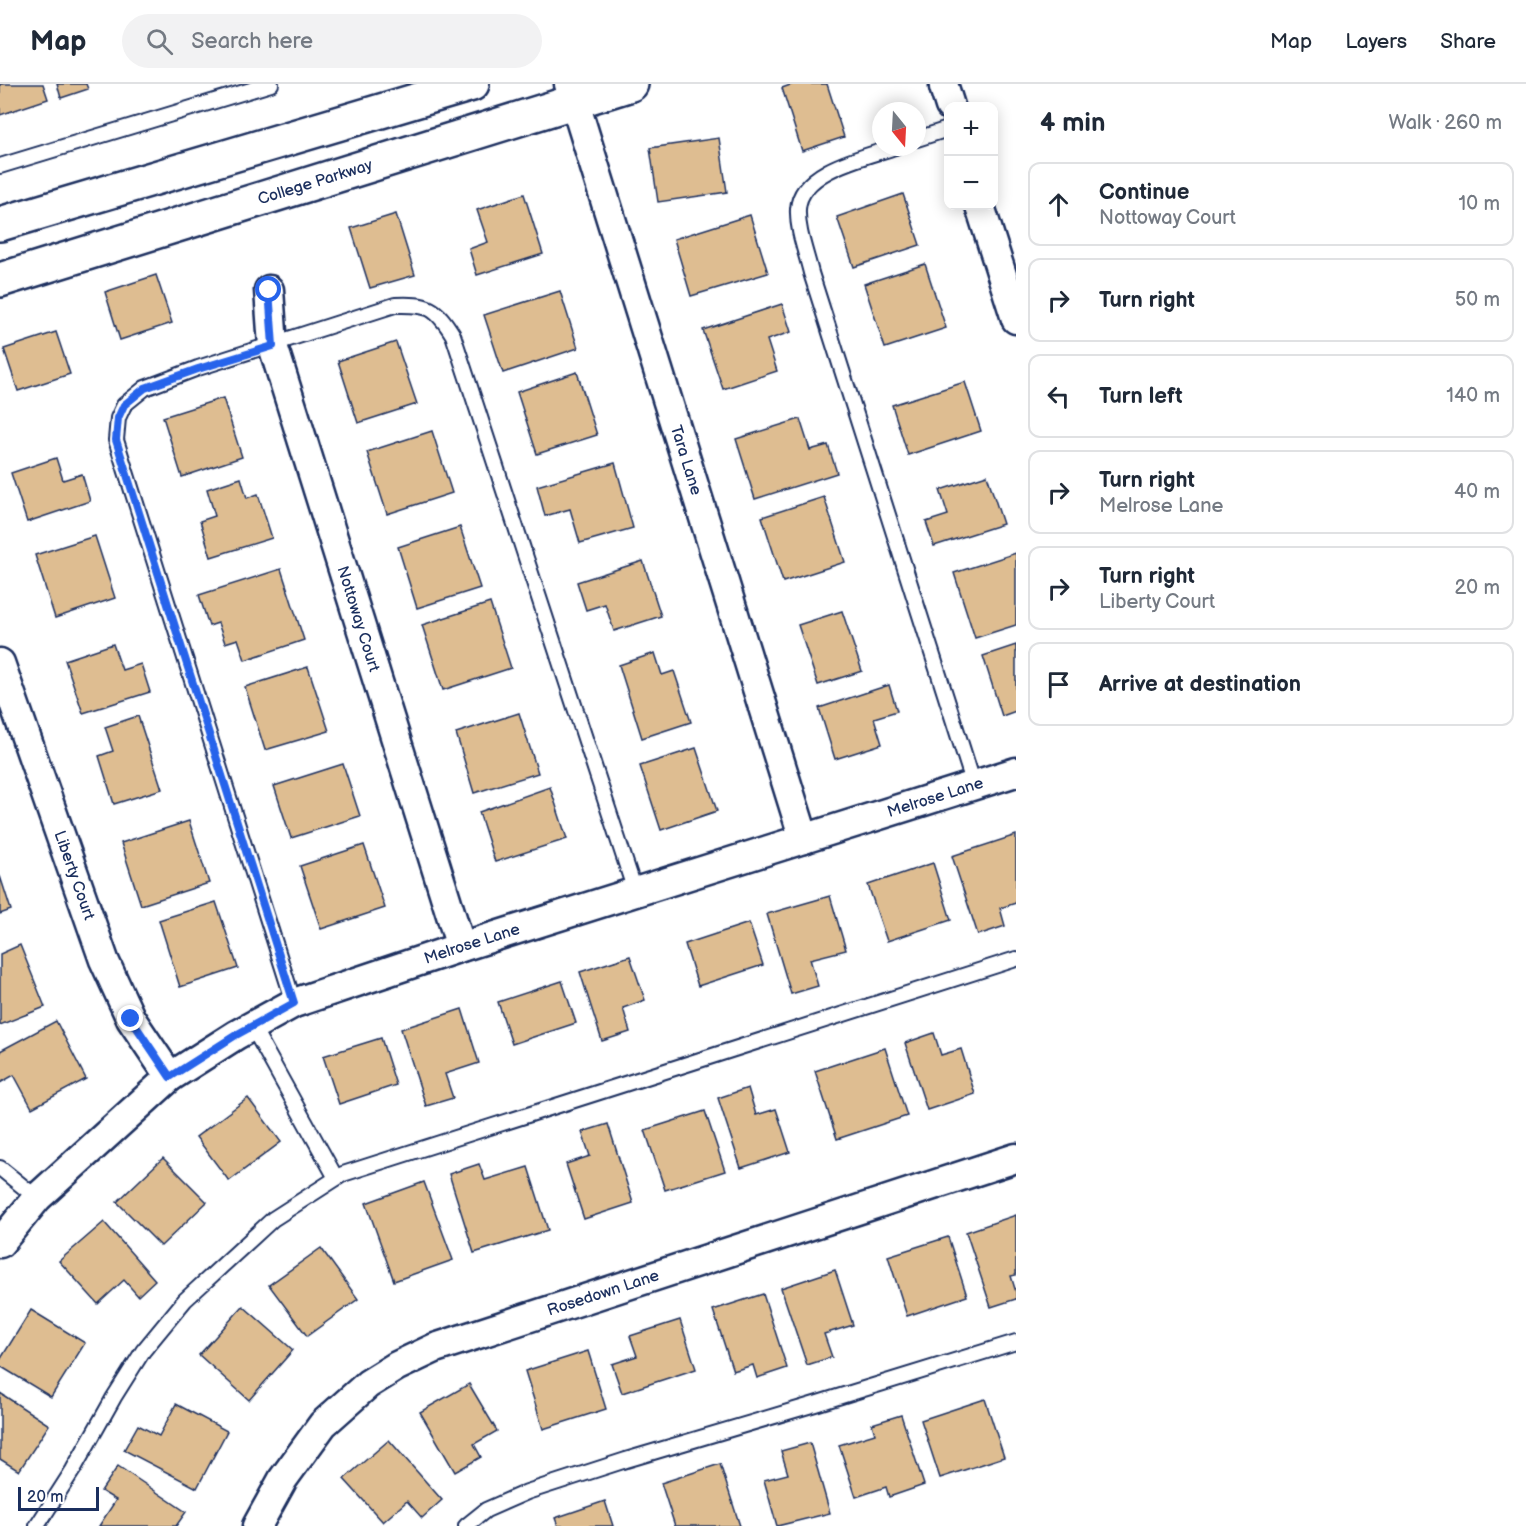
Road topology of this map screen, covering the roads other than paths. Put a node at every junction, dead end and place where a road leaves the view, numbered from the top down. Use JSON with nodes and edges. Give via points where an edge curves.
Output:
{"nodes":[{"id":1,"x":271,"y":84,"type":"edge"},
{"id":2,"x":472,"y":84,"type":"edge"},
{"id":3,"x":631,"y":84,"type":"edge"},
{"id":4,"x":572,"y":93,"type":"edge"},
{"id":5,"x":944,"y":130,"type":"edge"},
{"id":6,"x":926,"y":136,"type":"edge"},
{"id":7,"x":872,"y":156,"type":"edge"},
{"id":8,"x":0,"y":166,"type":"edge"},
{"id":9,"x":981,"y":210,"type":"edge"},
{"id":10,"x":0,"y":224,"type":"edge"},
{"id":11,"x":0,"y":280,"type":"edge"},
{"id":12,"x":269,"y":290,"type":"dead end"},
{"id":13,"x":1016,"y":319,"type":"edge"},
{"id":14,"x":273,"y":346,"type":"junction"},
{"id":15,"x":0,"y":663,"type":"edge"},
{"id":16,"x":1016,"y":772,"type":"edge"},
{"id":17,"x":974,"y":785,"type":"junction"},
{"id":18,"x":804,"y":839,"type":"junction"},
{"id":19,"x":635,"y":891,"type":"junction"},
{"id":20,"x":461,"y":947,"type":"junction"},
{"id":21,"x":1016,"y":959,"type":"edge"},
{"id":22,"x":294,"y":1003,"type":"junction"},
{"id":23,"x":252,"y":1026,"type":"junction"},
{"id":24,"x":170,"y":1077,"type":"junction"},
{"id":25,"x":1016,"y":1158,"type":"edge"},
{"id":26,"x":0,"y":1168,"type":"edge"},
{"id":27,"x":336,"y":1178,"type":"junction"},
{"id":28,"x":37,"y":1198,"type":"junction"},
{"id":29,"x":0,"y":1243,"type":"edge"},
{"id":30,"x":1016,"y":1342,"type":"edge"},
{"id":31,"x":37,"y":1526,"type":"edge"},
{"id":32,"x":257,"y":1526,"type":"edge"},
{"id":33,"x":466,"y":1526,"type":"edge"}],
"edges":[{"from":1,"to":8,"type":"lane"},
{"from":2,"to":10,"type":"main road"},
{"from":3,"to":4,"type":"main road","name":"College Parkway"},
{"from":4,"to":11,"type":"main road","name":"College Parkway"},
{"from":4,"to":18,"type":"street","name":"Tara Lane"},
{"from":5,"to":6,"type":"lane"},
{"from":7,"to":17,"type":"lane","via":[[816,177],[801,196],[799,224],[811,273]]},
{"from":9,"to":13,"type":"street"},
{"from":12,"to":14,"type":"street","name":"Nottoway Court"},
{"from":14,"to":19,"type":"lane","via":[[395,305],[419,305],[432,309],[443,319],[453,335]]},
{"from":14,"to":20,"type":"street","name":"Nottoway Court"},
{"from":14,"to":22,"type":"lane","via":[[145,388],[124,405],[116,440]]},
{"from":15,"to":24,"type":"street","name":"Liberty Court","via":[[104,960],[131,1019]]},
{"from":16,"to":17,"type":"street","name":"Melrose Lane"},
{"from":17,"to":18,"type":"street","name":"Melrose Lane"},
{"from":18,"to":19,"type":"street","name":"Melrose Lane"},
{"from":19,"to":20,"type":"street","name":"Melrose Lane"},
{"from":20,"to":22,"type":"street","name":"Melrose Lane"},
{"from":21,"to":27,"type":"lane"},
{"from":22,"to":23,"type":"street","name":"Melrose Lane"},
{"from":23,"to":24,"type":"street","name":"Melrose Lane"},
{"from":23,"to":27,"type":"lane"},
{"from":24,"to":28,"type":"street","name":"Melrose Lane"},
{"from":25,"to":32,"type":"street","name":"Rosedown Lane","via":[[435,1348],[368,1384],[323,1424],[283,1479]]},
{"from":26,"to":28,"type":"lane"},
{"from":27,"to":31,"type":"lane","via":[[273,1220],[185,1300],[143,1351]]},
{"from":28,"to":29,"type":"street","name":"Melrose Lane"},
{"from":30,"to":33,"type":"lane","via":[[526,1492],[486,1509]]}]}
